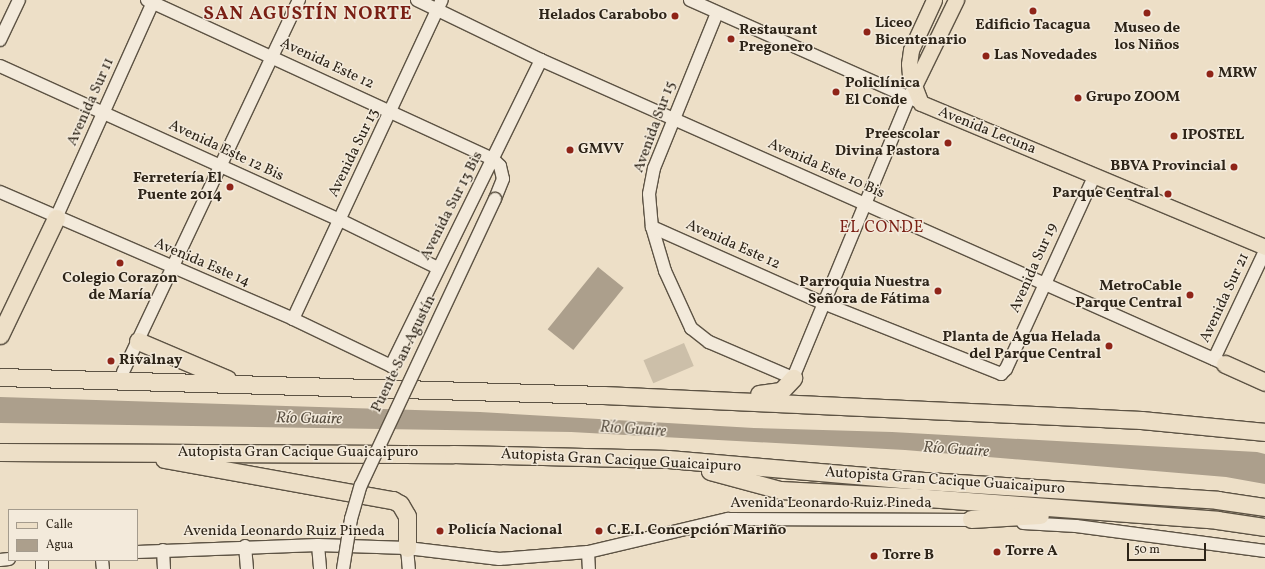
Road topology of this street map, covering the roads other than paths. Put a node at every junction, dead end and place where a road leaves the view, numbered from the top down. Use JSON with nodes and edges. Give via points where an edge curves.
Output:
{"nodes":[{"id":1,"x":19,"y":0,"type":"edge"},
{"id":2,"x":300,"y":0,"type":"edge"},
{"id":3,"x":417,"y":0,"type":"edge"},
{"id":4,"x":690,"y":0,"type":"edge"},
{"id":5,"x":934,"y":0,"type":"edge"},
{"id":6,"x":956,"y":0,"type":"edge"},
{"id":7,"x":151,"y":1,"type":"edge"},
{"id":8,"x":440,"y":5,"type":"edge"},
{"id":9,"x":717,"y":12,"type":"junction"},
{"id":10,"x":0,"y":40,"type":"edge"},
{"id":11,"x":911,"y":50,"type":"junction"},
{"id":12,"x":273,"y":56,"type":"junction"},
{"id":13,"x":541,"y":60,"type":"junction"},
{"id":14,"x":0,"y":66,"type":"edge"},
{"id":15,"x":922,"y":68,"type":"junction"},
{"id":16,"x":915,"y":96,"type":"junction"},
{"id":17,"x":392,"y":111,"type":"junction"},
{"id":18,"x":104,"y":112,"type":"junction"},
{"id":19,"x":674,"y":119,"type":"junction"},
{"id":20,"x":493,"y":159,"type":"junction"},
{"id":21,"x":221,"y":167,"type":"junction"},
{"id":22,"x":1095,"y":175,"type":"junction"},
{"id":23,"x":0,"y":192,"type":"edge"},
{"id":24,"x":865,"y":204,"type":"junction"},
{"id":25,"x":56,"y":218,"type":"junction"},
{"id":26,"x":340,"y":220,"type":"junction"},
{"id":27,"x":652,"y":227,"type":"junction"},
{"id":28,"x":1265,"y":247,"type":"edge"},
{"id":29,"x":1265,"y":251,"type":"edge"},
{"id":30,"x":174,"y":268,"type":"junction"},
{"id":31,"x":438,"y":268,"type":"junction"},
{"id":32,"x":1045,"y":282,"type":"junction"},
{"id":33,"x":823,"y":303,"type":"junction"},
{"id":34,"x":294,"y":319,"type":"junction"},
{"id":35,"x":0,"y":335,"type":"edge"},
{"id":36,"x":138,"y":341,"type":"junction"},
{"id":37,"x":1219,"y":361,"type":"junction"},
{"id":38,"x":391,"y":366,"type":"joint"},
{"id":39,"x":123,"y":372,"type":"dead end"},
{"id":40,"x":1000,"y":374,"type":"joint"},
{"id":41,"x":0,"y":377,"type":"edge"},
{"id":42,"x":792,"y":378,"type":"junction"},
{"id":43,"x":1265,"y":382,"type":"edge"},
{"id":44,"x":261,"y":386,"type":"junction"},
{"id":45,"x":603,"y":395,"type":"junction"},
{"id":46,"x":1265,"y":432,"type":"edge"},
{"id":47,"x":118,"y":451,"type":"junction"},
{"id":48,"x":0,"y":452,"type":"edge"},
{"id":49,"x":668,"y":459,"type":"junction"},
{"id":50,"x":1265,"y":507,"type":"edge"},
{"id":51,"x":1114,"y":512,"type":"junction"},
{"id":52,"x":971,"y":519,"type":"junction"},
{"id":53,"x":1265,"y":527,"type":"edge"},
{"id":54,"x":318,"y":545,"type":"junction"},
{"id":55,"x":245,"y":546,"type":"junction"},
{"id":56,"x":408,"y":548,"type":"junction"},
{"id":57,"x":163,"y":550,"type":"junction"},
{"id":58,"x":1265,"y":551,"type":"edge"},
{"id":59,"x":138,"y":552,"type":"edge"},
{"id":60,"x":588,"y":552,"type":"junction"},
{"id":61,"x":499,"y":564,"type":"edge"},
{"id":62,"x":164,"y":569,"type":"edge"},
{"id":63,"x":247,"y":569,"type":"edge"},
{"id":64,"x":320,"y":569,"type":"edge"},
{"id":65,"x":344,"y":569,"type":"edge"},
{"id":66,"x":409,"y":569,"type":"edge"},
{"id":67,"x":589,"y":569,"type":"edge"}],
"edges":[{"from":1,"to":10,"type":"street"},
{"from":2,"to":12,"type":"street"},
{"from":3,"to":8,"type":"street","name":"Avenida Este 10 Bis"},
{"from":4,"to":9,"type":"street","name":"Avenida Lecuna"},
{"from":5,"to":11,"type":"main road"},
{"from":6,"to":15,"type":"main road"},
{"from":7,"to":12,"type":"street","name":"Avenida Este 12"},
{"from":7,"to":18,"type":"street","name":"Avenida Sur 11"},
{"from":8,"to":13,"type":"street","name":"Avenida Este 10 Bis"},
{"from":8,"to":17,"type":"street","name":"Avenida Sur 13"},
{"from":9,"to":16,"type":"street","name":"Avenida Lecuna"},
{"from":9,"to":19,"type":"street","name":"Avenida Sur 15"},
{"from":11,"to":15,"type":"main road"},
{"from":11,"to":16,"type":"main road","via":[[909,64]]},
{"from":12,"to":17,"type":"street","name":"Avenida Este 12"},
{"from":12,"to":21,"type":"street"},
{"from":13,"to":19,"type":"street","name":"Avenida Este 10 Bis"},
{"from":13,"to":20,"type":"street","name":"Avenida Sur 13 Bis"},
{"from":14,"to":18,"type":"street","name":"Avenida Este 12 Bis"},
{"from":15,"to":16,"type":"main road"},
{"from":16,"to":22,"type":"main road","name":"Avenida Lecuna"},
{"from":16,"to":24,"type":"street"},
{"from":17,"to":20,"type":"street","name":"Avenida Este 12"},
{"from":17,"to":26,"type":"street","name":"Avenida Sur 13"},
{"from":18,"to":21,"type":"street","name":"Avenida Este 12 Bis"},
{"from":18,"to":25,"type":"street","name":"Avenida Sur 11"},
{"from":19,"to":24,"type":"street","name":"Avenida Este 10 Bis"},
{"from":19,"to":27,"type":"street","name":"Avenida Sur 15","via":[[654,168],[649,194]]},
{"from":20,"to":31,"type":"street","name":"Avenida Sur 13 Bis"},
{"from":20,"to":65,"type":"street","name":"Puente San Agustín","bridge":true,"via":[[500,166],[502,179],[495,199],[361,485],[351,519]]},
{"from":21,"to":26,"type":"street","name":"Avenida Este 12 Bis"},
{"from":21,"to":30,"type":"street"},
{"from":22,"to":28,"type":"main road","name":"Avenida Lecuna"},
{"from":22,"to":32,"type":"street","name":"Avenida Sur 19"},
{"from":23,"to":25,"type":"street","name":"Avenida Este 14"},
{"from":24,"to":32,"type":"street","name":"Avenida Este 10 Bis"},
{"from":24,"to":33,"type":"street"},
{"from":25,"to":30,"type":"street","name":"Avenida Este 14"},
{"from":25,"to":35,"type":"highway"},
{"from":26,"to":31,"type":"street","name":"Avenida Este 12 Bis"},
{"from":26,"to":34,"type":"street","name":"Avenida Sur 13"},
{"from":27,"to":33,"type":"street","name":"Avenida Este 12"},
{"from":27,"to":42,"type":"street","name":"Avenida Sur 15","via":[[665,271],[691,328],[709,342]]},
{"from":29,"to":37,"type":"street","name":"Avenida Sur 21"},
{"from":30,"to":34,"type":"street","name":"Avenida Este 14"},
{"from":30,"to":36,"type":"street"},
{"from":31,"to":38,"type":"street","name":"Avenida Sur 13 Bis"},
{"from":32,"to":37,"type":"street","name":"Avenida Este 10 Bis"},
{"from":32,"to":40,"type":"street","name":"Avenida Sur 19","via":[[1006,369]]},
{"from":33,"to":40,"type":"street","name":"Avenida Este 12"},
{"from":33,"to":42,"type":"street"},
{"from":34,"to":38,"type":"street","name":"Avenida Este 14"},
{"from":36,"to":39,"type":"street"},
{"from":36,"to":44,"type":"highway","via":[[218,377]]},
{"from":37,"to":43,"type":"highway"},
{"from":41,"to":44,"type":"highway"},
{"from":42,"to":45,"type":"highway","via":[[781,391],[769,395]]},
{"from":44,"to":45,"type":"highway"},
{"from":45,"to":46,"type":"highway","via":[[1142,420]]},
{"from":47,"to":48,"type":"highway","name":"Autopista Gran Cacique Guaicaipuro"},
{"from":47,"to":49,"type":"highway","name":"Autopista Gran Cacique Guaicaipuro"},
{"from":47,"to":56,"type":"highway","via":[[393,500],[400,504],[407,516]]},
{"from":49,"to":50,"type":"highway","name":"Autopista Gran Cacique Guaicaipuro","via":[[928,481],[1217,500]]},
{"from":49,"to":51,"type":"highway","via":[[780,490]]},
{"from":51,"to":52,"type":"highway"},
{"from":51,"to":53,"type":"highway","via":[[1217,520]]},
{"from":52,"to":58,"type":"street","name":"Avenida Leonardo Ruiz Pineda","via":[[1076,526]]},
{"from":52,"to":60,"type":"street","name":"Avenida Leonardo Ruiz Pineda","via":[[728,519]]},
{"from":54,"to":55,"type":"street","name":"Avenida Leonardo Ruiz Pineda"},
{"from":54,"to":56,"type":"street","name":"Avenida Leonardo Ruiz Pineda"},
{"from":54,"to":64,"type":"street"},
{"from":55,"to":57,"type":"street","name":"Avenida Leonardo Ruiz Pineda"},
{"from":55,"to":63,"type":"street"},
{"from":56,"to":61,"type":"street","name":"Avenida Leonardo Ruiz Pineda"},
{"from":56,"to":66,"type":"street"},
{"from":57,"to":59,"type":"street","name":"Avenida Leonardo Ruiz Pineda"},
{"from":57,"to":62,"type":"street"},
{"from":60,"to":61,"type":"street","name":"Avenida Leonardo Ruiz Pineda"},
{"from":60,"to":67,"type":"street"}]}
